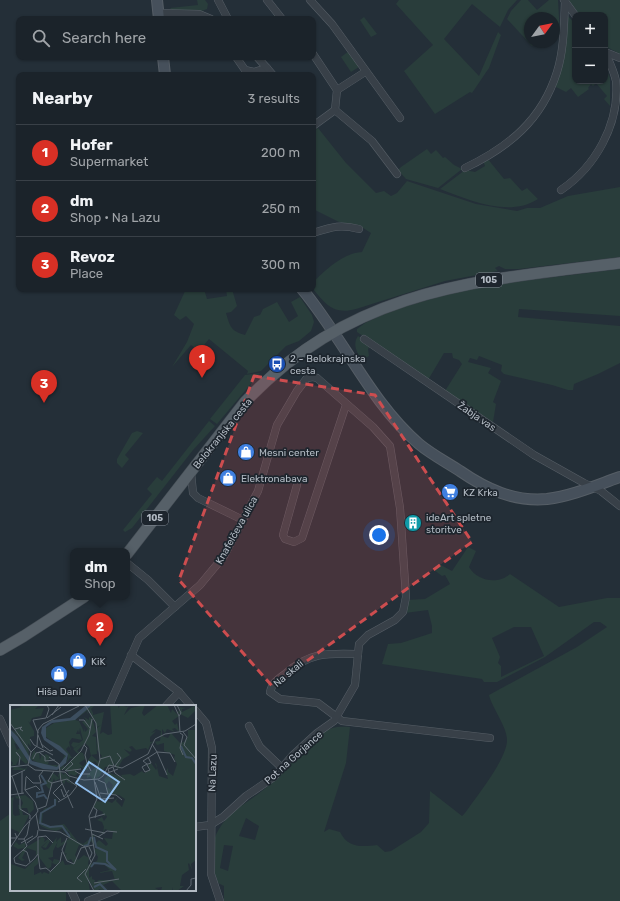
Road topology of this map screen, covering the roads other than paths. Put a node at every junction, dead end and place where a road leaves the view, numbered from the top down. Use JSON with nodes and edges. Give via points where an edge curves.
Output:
{"nodes":[{"id":1,"x":157,"y":0,"type":"edge"},
{"id":2,"x":218,"y":0,"type":"edge"},
{"id":3,"x":267,"y":0,"type":"edge"},
{"id":4,"x":310,"y":0,"type":"edge"},
{"id":5,"x":564,"y":1,"type":"edge"},
{"id":6,"x":573,"y":12,"type":"edge"},
{"id":7,"x":159,"y":16,"type":"edge"},
{"id":8,"x":204,"y":16,"type":"edge"},
{"id":9,"x":226,"y":16,"type":"edge"},
{"id":10,"x":280,"y":16,"type":"edge"},
{"id":11,"x":608,"y":53,"type":"edge"},
{"id":12,"x":316,"y":58,"type":"edge"},
{"id":13,"x":620,"y":58,"type":"edge"},
{"id":14,"x":163,"y":60,"type":"edge"},
{"id":15,"x":238,"y":60,"type":"edge"},
{"id":16,"x":260,"y":60,"type":"edge"},
{"id":17,"x":608,"y":60,"type":"edge"},
{"id":18,"x":267,"y":68,"type":"junction"},
{"id":19,"x":165,"y":72,"type":"edge"},
{"id":20,"x":249,"y":72,"type":"edge"},
{"id":21,"x":249,"y":72,"type":"edge"},
{"id":22,"x":270,"y":72,"type":"edge"},
{"id":23,"x":365,"y":72,"type":"junction"},
{"id":24,"x":337,"y":90,"type":"junction"},
{"id":25,"x":336,"y":110,"type":"junction"},
{"id":26,"x":400,"y":118,"type":"dead end"},
{"id":27,"x":316,"y":122,"type":"edge"},
{"id":28,"x":465,"y":168,"type":"dead end"},
{"id":29,"x":397,"y":174,"type":"dead end"},
{"id":30,"x":561,"y":190,"type":"dead end"},
{"id":31,"x":359,"y":229,"type":"dead end"},
{"id":32,"x":316,"y":232,"type":"edge"},
{"id":33,"x":620,"y":263,"type":"edge"},
{"id":34,"x":304,"y":292,"type":"edge"},
{"id":35,"x":334,"y":331,"type":"junction"},
{"id":36,"x":364,"y":339,"type":"dead end"},
{"id":37,"x":346,"y":405,"type":"junction"},
{"id":38,"x":390,"y":446,"type":"joint"},
{"id":39,"x":191,"y":472,"type":"junction"},
{"id":40,"x":620,"y":477,"type":"edge"},
{"id":41,"x":297,"y":485,"type":"dead end"},
{"id":42,"x":593,"y":487,"type":"junction"},
{"id":43,"x":620,"y":506,"type":"edge"},
{"id":44,"x":243,"y":520,"type":"junction"},
{"id":45,"x":130,"y":550,"type":"edge"},
{"id":46,"x":130,"y":565,"type":"edge"},
{"id":47,"x":79,"y":600,"type":"edge"},
{"id":48,"x":175,"y":607,"type":"junction"},
{"id":49,"x":0,"y":650,"type":"edge"},
{"id":50,"x":358,"y":654,"type":"junction"},
{"id":51,"x":131,"y":655,"type":"junction"},
{"id":52,"x":179,"y":692,"type":"junction"},
{"id":53,"x":109,"y":705,"type":"edge"},
{"id":54,"x":167,"y":705,"type":"edge"},
{"id":55,"x":190,"y":705,"type":"edge"},
{"id":56,"x":196,"y":711,"type":"edge"},
{"id":57,"x":336,"y":717,"type":"junction"},
{"id":58,"x":0,"y":719,"type":"edge"},
{"id":59,"x":248,"y":726,"type":"dead end"},
{"id":60,"x":490,"y":738,"type":"dead end"},
{"id":61,"x":10,"y":742,"type":"edge"},
{"id":62,"x":282,"y":768,"type":"junction"},
{"id":63,"x":210,"y":825,"type":"junction"},
{"id":64,"x":196,"y":827,"type":"edge"},
{"id":65,"x":71,"y":891,"type":"edge"},
{"id":66,"x":113,"y":891,"type":"edge"},
{"id":67,"x":76,"y":901,"type":"edge"},
{"id":68,"x":88,"y":901,"type":"edge"},
{"id":69,"x":220,"y":901,"type":"edge"}],
"edges":[{"from":1,"to":7,"type":"main road"},
{"from":2,"to":9,"type":"street"},
{"from":3,"to":10,"type":"street"},
{"from":4,"to":23,"type":"street","via":[[332,24]]},
{"from":5,"to":6,"type":"street"},
{"from":5,"to":28,"type":"street","via":[[562,49],[558,71],[546,99],[516,137],[493,154]]},
{"from":7,"to":8,"type":"street","via":[[200,14]]},
{"from":11,"to":13,"type":"street"},
{"from":12,"to":24,"type":"street"},
{"from":14,"to":19,"type":"main road"},
{"from":15,"to":21,"type":"street"},
{"from":16,"to":18,"type":"street"},
{"from":17,"to":30,"type":"street","via":[[616,80],[618,101],[615,120],[598,152],[580,174]]},
{"from":18,"to":20,"type":"street"},
{"from":18,"to":22,"type":"street"},
{"from":23,"to":24,"type":"street"},
{"from":23,"to":26,"type":"street"},
{"from":24,"to":25,"type":"street"},
{"from":25,"to":27,"type":"street"},
{"from":25,"to":29,"type":"street","via":[[372,140]]},
{"from":31,"to":32,"type":"street","via":[[345,226]]},
{"from":33,"to":35,"type":"main road","number":"105","via":[[472,282],[386,306]]},
{"from":34,"to":35,"type":"main road"},
{"from":35,"to":39,"type":"main road","name":"Belokranjska cesta","number":"105","via":[[303,351],[264,382],[245,402]]},
{"from":35,"to":42,"type":"main road","via":[[372,389],[401,426],[420,444],[472,480],[508,496],[526,499],[548,499]]},
{"from":36,"to":42,"type":"street","name":"Žabja vas","via":[[534,455]]},
{"from":37,"to":38,"type":"street","name":"Knafelčeva ulica","via":[[373,426]]},
{"from":37,"to":41,"type":"street","via":[[302,538],[294,542],[285,539],[283,535]]},
{"from":37,"to":44,"type":"street","name":"Knafelčeva ulica","via":[[317,378],[307,378],[277,425],[258,491]]},
{"from":38,"to":50,"type":"street","name":"Pot na Gorjance","via":[[400,508],[406,597],[400,616],[368,635],[359,644]]},
{"from":39,"to":44,"type":"street","via":[[194,493],[198,498]]},
{"from":39,"to":45,"type":"main road","name":"Belokranjska cesta","number":"105"},
{"from":40,"to":42,"type":"main road"},
{"from":42,"to":43,"type":"street","name":"Žabja vas"},
{"from":44,"to":48,"type":"street","name":"Knafelčeva ulica","via":[[224,556],[212,572],[196,590]]},
{"from":46,"to":48,"type":"street"},
{"from":47,"to":49,"type":"main road"},
{"from":48,"to":51,"type":"street","via":[[139,638]]},
{"from":50,"to":57,"type":"street","name":"Pot na Gorjance","via":[[355,685]]},
{"from":50,"to":57,"type":"street","name":"Na skali","via":[[322,653],[309,657],[295,665],[271,686],[270,692],[273,696],[318,703]]},
{"from":51,"to":52,"type":"street"},
{"from":51,"to":53,"type":"street"},
{"from":52,"to":54,"type":"street"},
{"from":52,"to":55,"type":"street"},
{"from":56,"to":63,"type":"street","name":"Na Lazu","via":[[206,723],[212,748]]},
{"from":57,"to":60,"type":"street","via":[[342,721],[355,723]]},
{"from":57,"to":62,"type":"street","name":"Pot na Gorjance"},
{"from":58,"to":61,"type":"street"},
{"from":59,"to":62,"type":"street","via":[[260,748]]},
{"from":62,"to":63,"type":"street","name":"Pot na Gorjance","via":[[274,777]]},
{"from":63,"to":64,"type":"street"},
{"from":63,"to":69,"type":"street","name":"Na Lazu","via":[[211,874]]},
{"from":65,"to":67,"type":"street"},
{"from":66,"to":68,"type":"street"}]}
